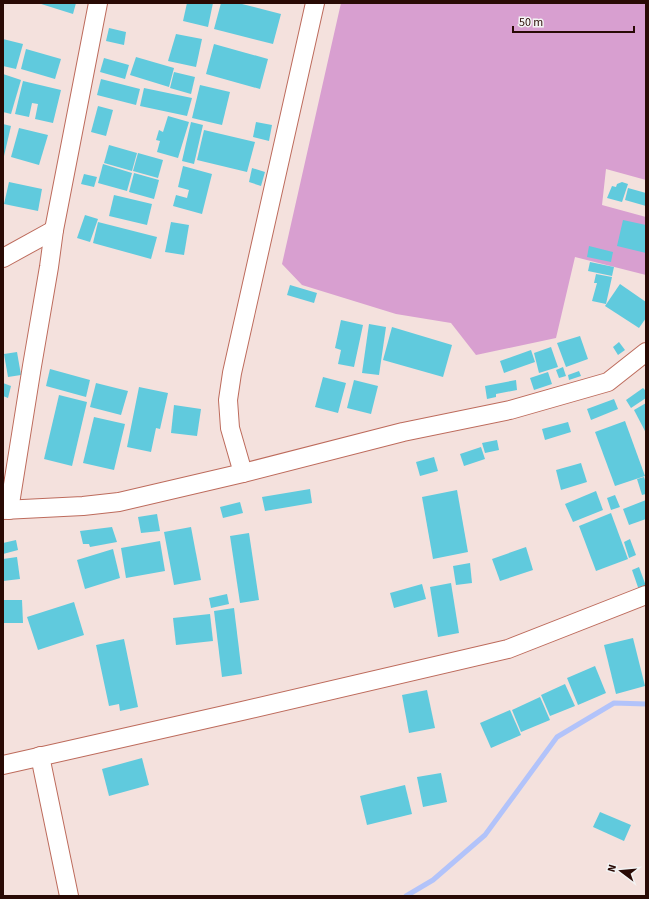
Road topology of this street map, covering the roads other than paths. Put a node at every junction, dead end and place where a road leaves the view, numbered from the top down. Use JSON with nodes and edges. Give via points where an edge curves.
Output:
{"nodes":[{"id":1,"x":98,"y":3,"type":"edge"},
{"id":2,"x":315,"y":3,"type":"edge"},
{"id":3,"x":54,"y":230,"type":"junction"},
{"id":4,"x":3,"y":258,"type":"edge"},
{"id":5,"x":646,"y":352,"type":"edge"},
{"id":6,"x":243,"y":473,"type":"junction"},
{"id":7,"x":6,"y":510,"type":"edge"},
{"id":8,"x":646,"y":595,"type":"edge"},
{"id":9,"x":40,"y":756,"type":"junction"},
{"id":10,"x":3,"y":765,"type":"edge"},
{"id":11,"x":69,"y":896,"type":"edge"}],
"edges":[{"from":1,"to":3,"type":"street"},
{"from":2,"to":6,"type":"street","via":[[232,373],[228,400],[230,428]]},
{"from":3,"to":4,"type":"street"},
{"from":3,"to":7,"type":"street"},
{"from":5,"to":6,"type":"street","via":[[608,382],[510,410],[403,432]]},
{"from":6,"to":7,"type":"street","via":[[119,502]]},
{"from":8,"to":9,"type":"street","via":[[508,649]]},
{"from":9,"to":10,"type":"street"},
{"from":9,"to":11,"type":"street"}]}
